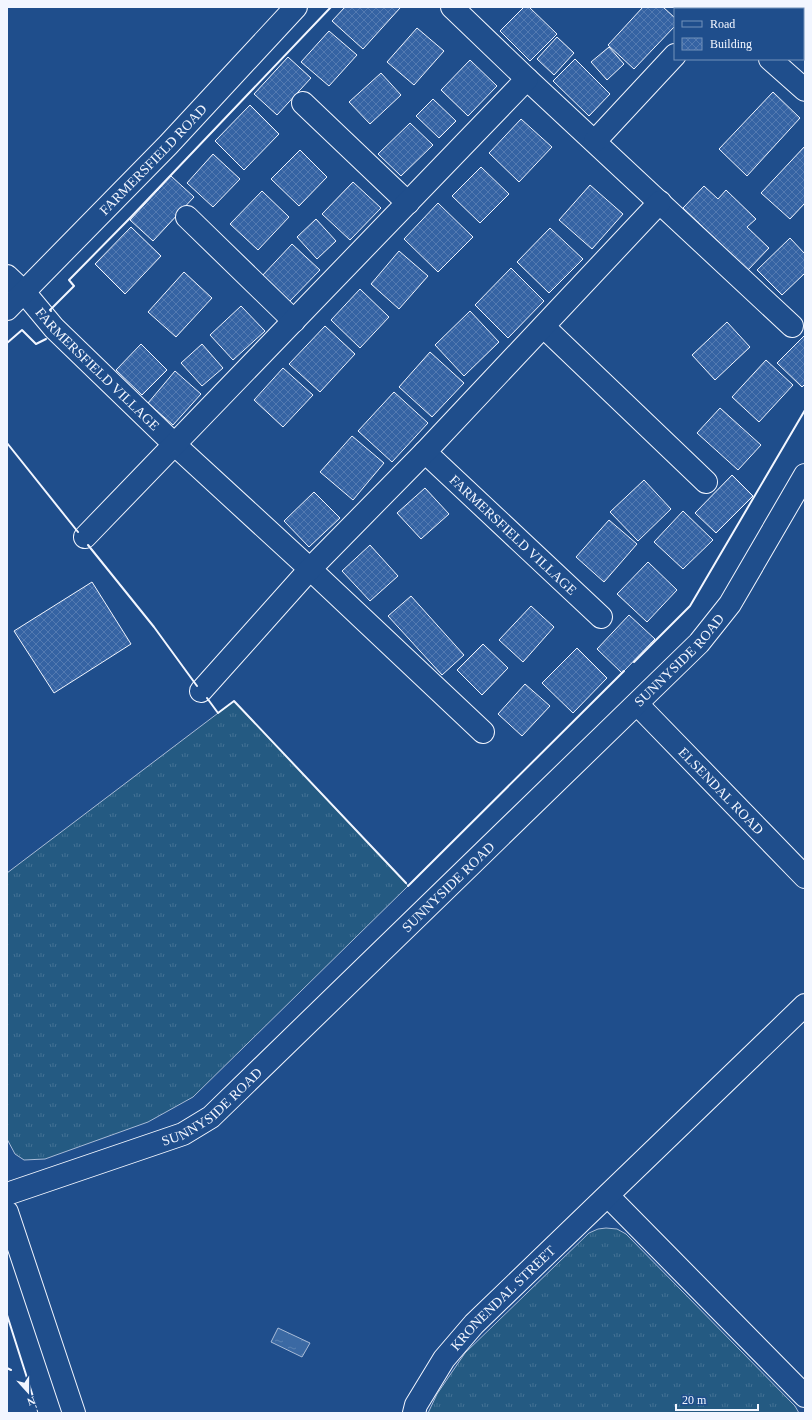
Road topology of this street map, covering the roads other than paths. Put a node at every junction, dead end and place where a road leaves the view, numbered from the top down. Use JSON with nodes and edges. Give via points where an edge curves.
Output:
{"nodes":[{"id":1,"x":452,"y":7,"type":"edge"},
{"id":2,"x":291,"y":9,"type":"edge"},
{"id":3,"x":674,"y":56,"type":"edge"},
{"id":4,"x":771,"y":60,"type":"edge"},
{"id":5,"x":527,"y":79,"type":"junction"},
{"id":6,"x":805,"y":90,"type":"edge"},
{"id":7,"x":303,"y":103,"type":"dead end"},
{"id":8,"x":594,"y":141,"type":"junction"},
{"id":9,"x":660,"y":202,"type":"junction"},
{"id":10,"x":408,"y":203,"type":"junction"},
{"id":11,"x":187,"y":218,"type":"dead end"},
{"id":12,"x":7,"y":276,"type":"edge"},
{"id":13,"x":24,"y":292,"type":"junction"},
{"id":14,"x":7,"y":309,"type":"edge"},
{"id":15,"x":294,"y":321,"type":"junction"},
{"id":16,"x":792,"y":326,"type":"dead end"},
{"id":17,"x":544,"y":327,"type":"junction"},
{"id":18,"x":174,"y":444,"type":"junction"},
{"id":19,"x":425,"y":452,"type":"junction"},
{"id":20,"x":805,"y":475,"type":"edge"},
{"id":21,"x":706,"y":482,"type":"dead end"},
{"id":22,"x":85,"y":537,"type":"dead end"},
{"id":23,"x":310,"y":569,"type":"junction"},
{"id":24,"x":601,"y":617,"type":"dead end"},
{"id":25,"x":202,"y":691,"type":"dead end"},
{"id":26,"x":637,"y":704,"type":"junction"},
{"id":27,"x":483,"y":732,"type":"dead end"},
{"id":28,"x":805,"y":877,"type":"edge"},
{"id":29,"x":805,"y":1005,"type":"edge"},
{"id":30,"x":7,"y":1194,"type":"edge"},
{"id":31,"x":608,"y":1196,"type":"junction"},
{"id":32,"x":7,"y":1212,"type":"edge"},
{"id":33,"x":805,"y":1396,"type":"edge"},
{"id":34,"x":74,"y":1413,"type":"edge"},
{"id":35,"x":414,"y":1413,"type":"edge"}],
"edges":[{"from":1,"to":5,"type":"street"},
{"from":2,"to":13,"type":"street","name":"FARMERSFIELD ROAD","via":[[168,145]]},
{"from":3,"to":8,"type":"street"},
{"from":4,"to":6,"type":"street"},
{"from":5,"to":8,"type":"street"},
{"from":5,"to":10,"type":"street"},
{"from":7,"to":10,"type":"street"},
{"from":8,"to":9,"type":"street"},
{"from":9,"to":16,"type":"street"},
{"from":9,"to":17,"type":"street"},
{"from":10,"to":15,"type":"street"},
{"from":11,"to":15,"type":"street"},
{"from":12,"to":13,"type":"street","name":"FARMERSFIELD VILLAGE"},
{"from":13,"to":14,"type":"street","name":"FARMERSFIELD ROAD"},
{"from":13,"to":18,"type":"street","name":"FARMERSFIELD VILLAGE","via":[[54,328]]},
{"from":15,"to":18,"type":"street"},
{"from":17,"to":19,"type":"street"},
{"from":17,"to":21,"type":"street"},
{"from":18,"to":22,"type":"street"},
{"from":18,"to":23,"type":"street","name":"FARMERSFIELD VILLAGE"},
{"from":19,"to":23,"type":"street"},
{"from":19,"to":24,"type":"street","name":"FARMERSFIELD VILLAGE"},
{"from":20,"to":26,"type":"street","name":"SUNNYSIDE ROAD","via":[[730,604],[699,643]]},
{"from":23,"to":25,"type":"street"},
{"from":23,"to":27,"type":"street","name":"FARMERSFIELD VILLAGE"},
{"from":26,"to":28,"type":"street","name":"ELSENDAL ROAD"},
{"from":26,"to":30,"type":"street","name":"SUNNYSIDE ROAD","via":[[212,1118],[183,1134]]},
{"from":29,"to":31,"type":"street","name":"KRONENDAL STREET"},
{"from":31,"to":33,"type":"street"},
{"from":31,"to":35,"type":"street","name":"KRONENDAL STREET","via":[[474,1324],[444,1359],[416,1405]]},
{"from":32,"to":34,"type":"street"}]}
